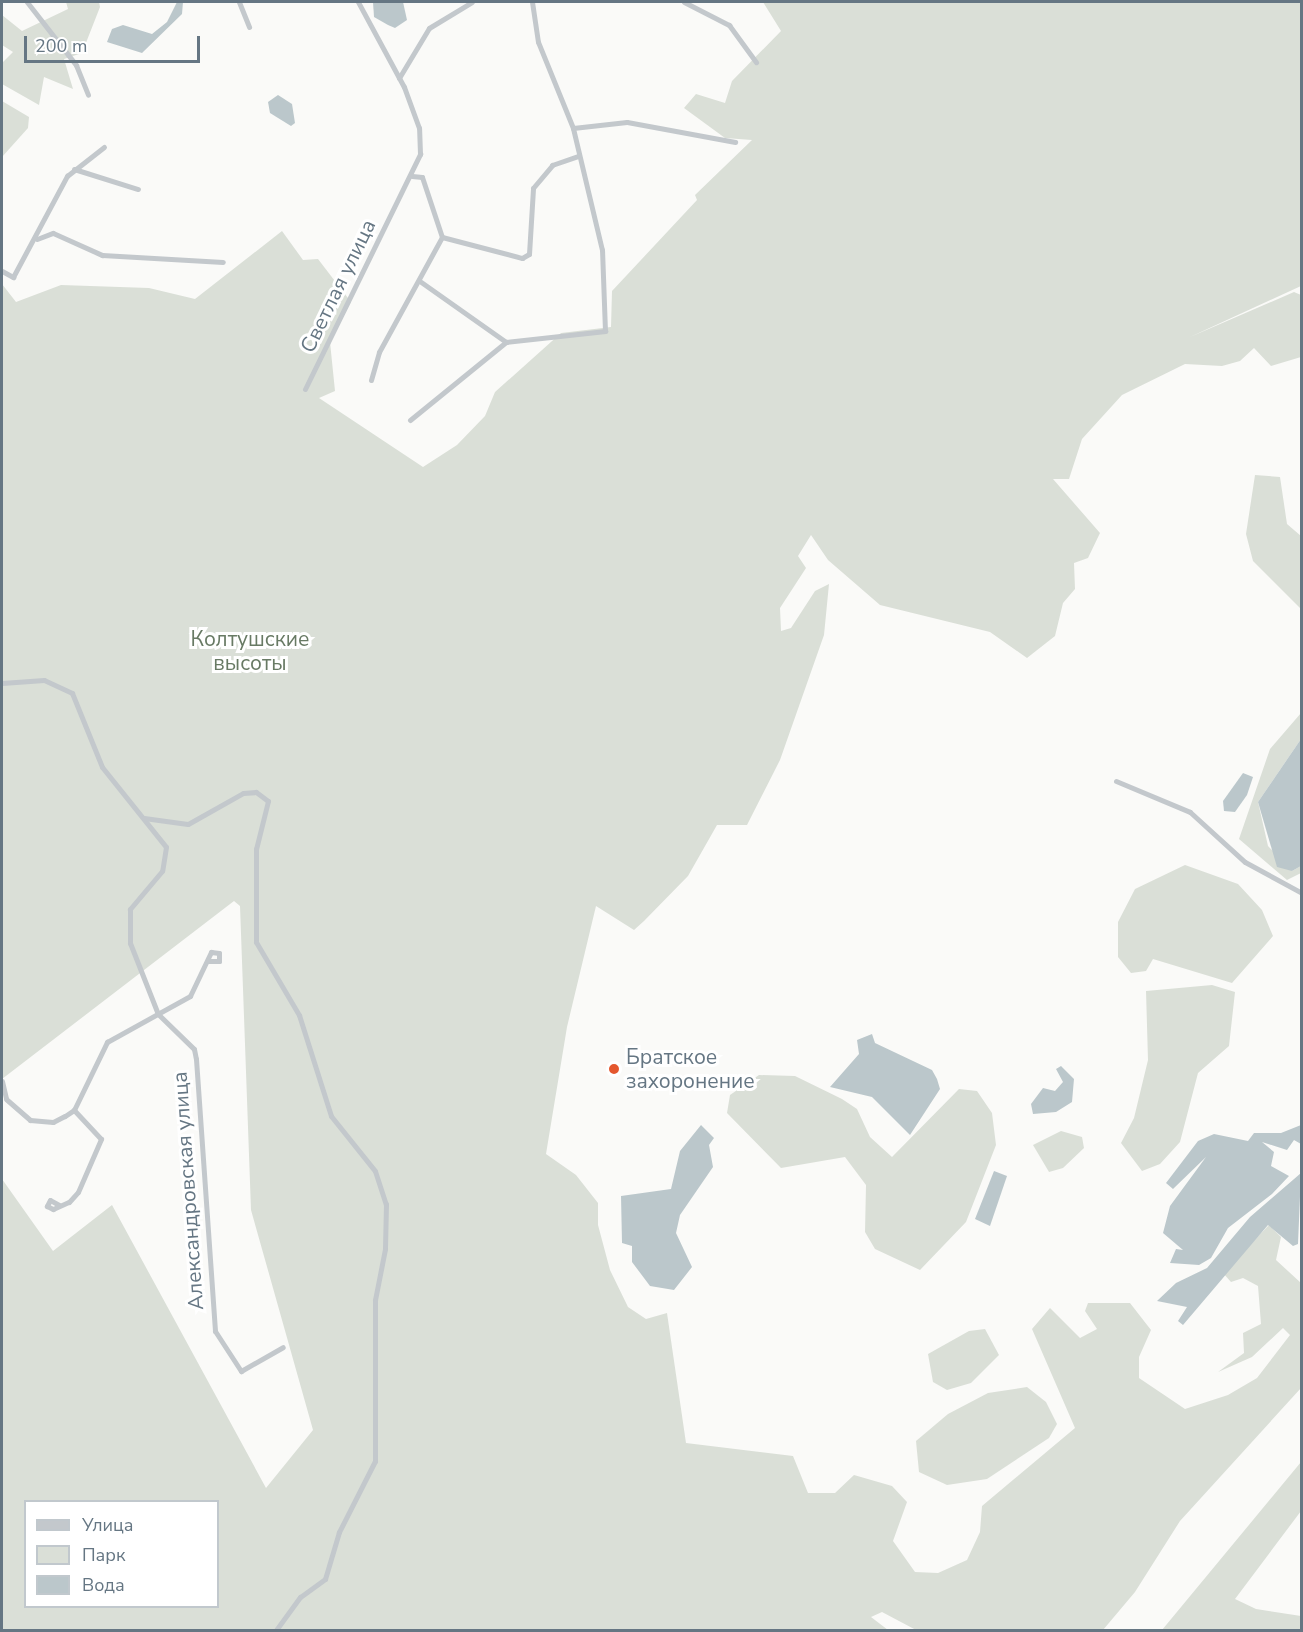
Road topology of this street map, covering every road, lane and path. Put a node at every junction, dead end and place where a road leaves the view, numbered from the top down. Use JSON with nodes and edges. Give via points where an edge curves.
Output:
{"nodes":[{"id":1,"x":27,"y":2,"type":"edge"},
{"id":2,"x":239,"y":2,"type":"edge"},
{"id":3,"x":357,"y":2,"type":"edge"},
{"id":4,"x":472,"y":2,"type":"edge"},
{"id":5,"x":532,"y":2,"type":"edge"},
{"id":6,"x":684,"y":2,"type":"edge"},
{"id":7,"x":249,"y":27,"type":"dead end"},
{"id":8,"x":756,"y":62,"type":"dead end"},
{"id":9,"x":399,"y":78,"type":"junction"},
{"id":10,"x":88,"y":95,"type":"dead end"},
{"id":11,"x":573,"y":128,"type":"junction"},
{"id":12,"x":735,"y":142,"type":"dead end"},
{"id":13,"x":104,"y":147,"type":"dead end"},
{"id":14,"x":578,"y":156,"type":"junction"},
{"id":15,"x":74,"y":169,"type":"junction"},
{"id":16,"x":412,"y":176,"type":"junction"},
{"id":17,"x":138,"y":189,"type":"dead end"},
{"id":18,"x":442,"y":237,"type":"junction"},
{"id":19,"x":37,"y":239,"type":"junction"},
{"id":20,"x":223,"y":262,"type":"dead end"},
{"id":21,"x":2,"y":271,"type":"edge"},
{"id":22,"x":421,"y":282,"type":"junction"},
{"id":23,"x":506,"y":342,"type":"junction"},
{"id":24,"x":371,"y":380,"type":"dead end"},
{"id":25,"x":305,"y":389,"type":"dead end"},
{"id":26,"x":410,"y":420,"type":"dead end"},
{"id":27,"x":2,"y":683,"type":"edge"},
{"id":28,"x":1116,"y":781,"type":"dead end"},
{"id":29,"x":144,"y":818,"type":"junction"},
{"id":30,"x":1302,"y":893,"type":"edge"},
{"id":31,"x":208,"y":961,"type":"dead end"},
{"id":32,"x":158,"y":1014,"type":"junction"},
{"id":33,"x":2,"y":1082,"type":"edge"},
{"id":34,"x":74,"y":1110,"type":"junction"},
{"id":35,"x":59,"y":1205,"type":"dead end"},
{"id":36,"x":283,"y":1347,"type":"dead end"},
{"id":37,"x":276,"y":1630,"type":"edge"}],
"edges":[{"from":1,"to":10,"type":"street","via":[[76,64]]},
{"from":2,"to":7,"type":"street"},
{"from":3,"to":9,"type":"street","name":"Светлая улица"},
{"from":4,"to":9,"type":"street","via":[[429,28]]},
{"from":5,"to":11,"type":"street","via":[[538,42]]},
{"from":6,"to":8,"type":"street","via":[[729,25]]},
{"from":9,"to":16,"type":"street","name":"Светлая улица","via":[[422,142]]},
{"from":11,"to":12,"type":"street","via":[[627,122]]},
{"from":11,"to":14,"type":"street"},
{"from":13,"to":15,"type":"street"},
{"from":14,"to":18,"type":"street","via":[[552,165],[533,188],[529,254],[522,258]]},
{"from":14,"to":23,"type":"street","via":[[602,250],[606,331]]},
{"from":15,"to":17,"type":"street"},
{"from":15,"to":19,"type":"street","via":[[45,211]]},
{"from":16,"to":18,"type":"street","via":[[422,177]]},
{"from":16,"to":25,"type":"street","name":"Светлая улица","via":[[374,240],[344,314]]},
{"from":18,"to":22,"type":"street"},
{"from":19,"to":20,"type":"street","via":[[53,233],[102,255]]},
{"from":19,"to":21,"type":"street","via":[[13,277]]},
{"from":22,"to":23,"type":"street"},
{"from":22,"to":24,"type":"street","via":[[379,352]]},
{"from":23,"to":26,"type":"street"},
{"from":27,"to":29,"type":"street","name":"Александровская улица","via":[[44,680],[72,693],[102,767]]},
{"from":28,"to":30,"type":"street","via":[[1190,812],[1245,862]]},
{"from":29,"to":32,"type":"street","name":"Александровская улица","via":[[166,847],[167,860],[130,909],[138,972]]},
{"from":29,"to":37,"type":"street","via":[[188,824],[243,794],[255,792],[268,801],[256,849],[256,942],[299,1015],[331,1116],[375,1171],[386,1204],[385,1249],[375,1300],[375,1461],[339,1532],[326,1579],[300,1597]]},
{"from":31,"to":32,"type":"street","via":[[190,996]]},
{"from":32,"to":34,"type":"street","via":[[107,1042]]},
{"from":32,"to":36,"type":"street","name":"Александровская улица","via":[[194,1049],[196,1059],[215,1331],[241,1371]]},
{"from":33,"to":34,"type":"street","via":[[6,1099],[30,1120],[53,1122]]},
{"from":34,"to":35,"type":"street","via":[[101,1139],[78,1192]]}]}
